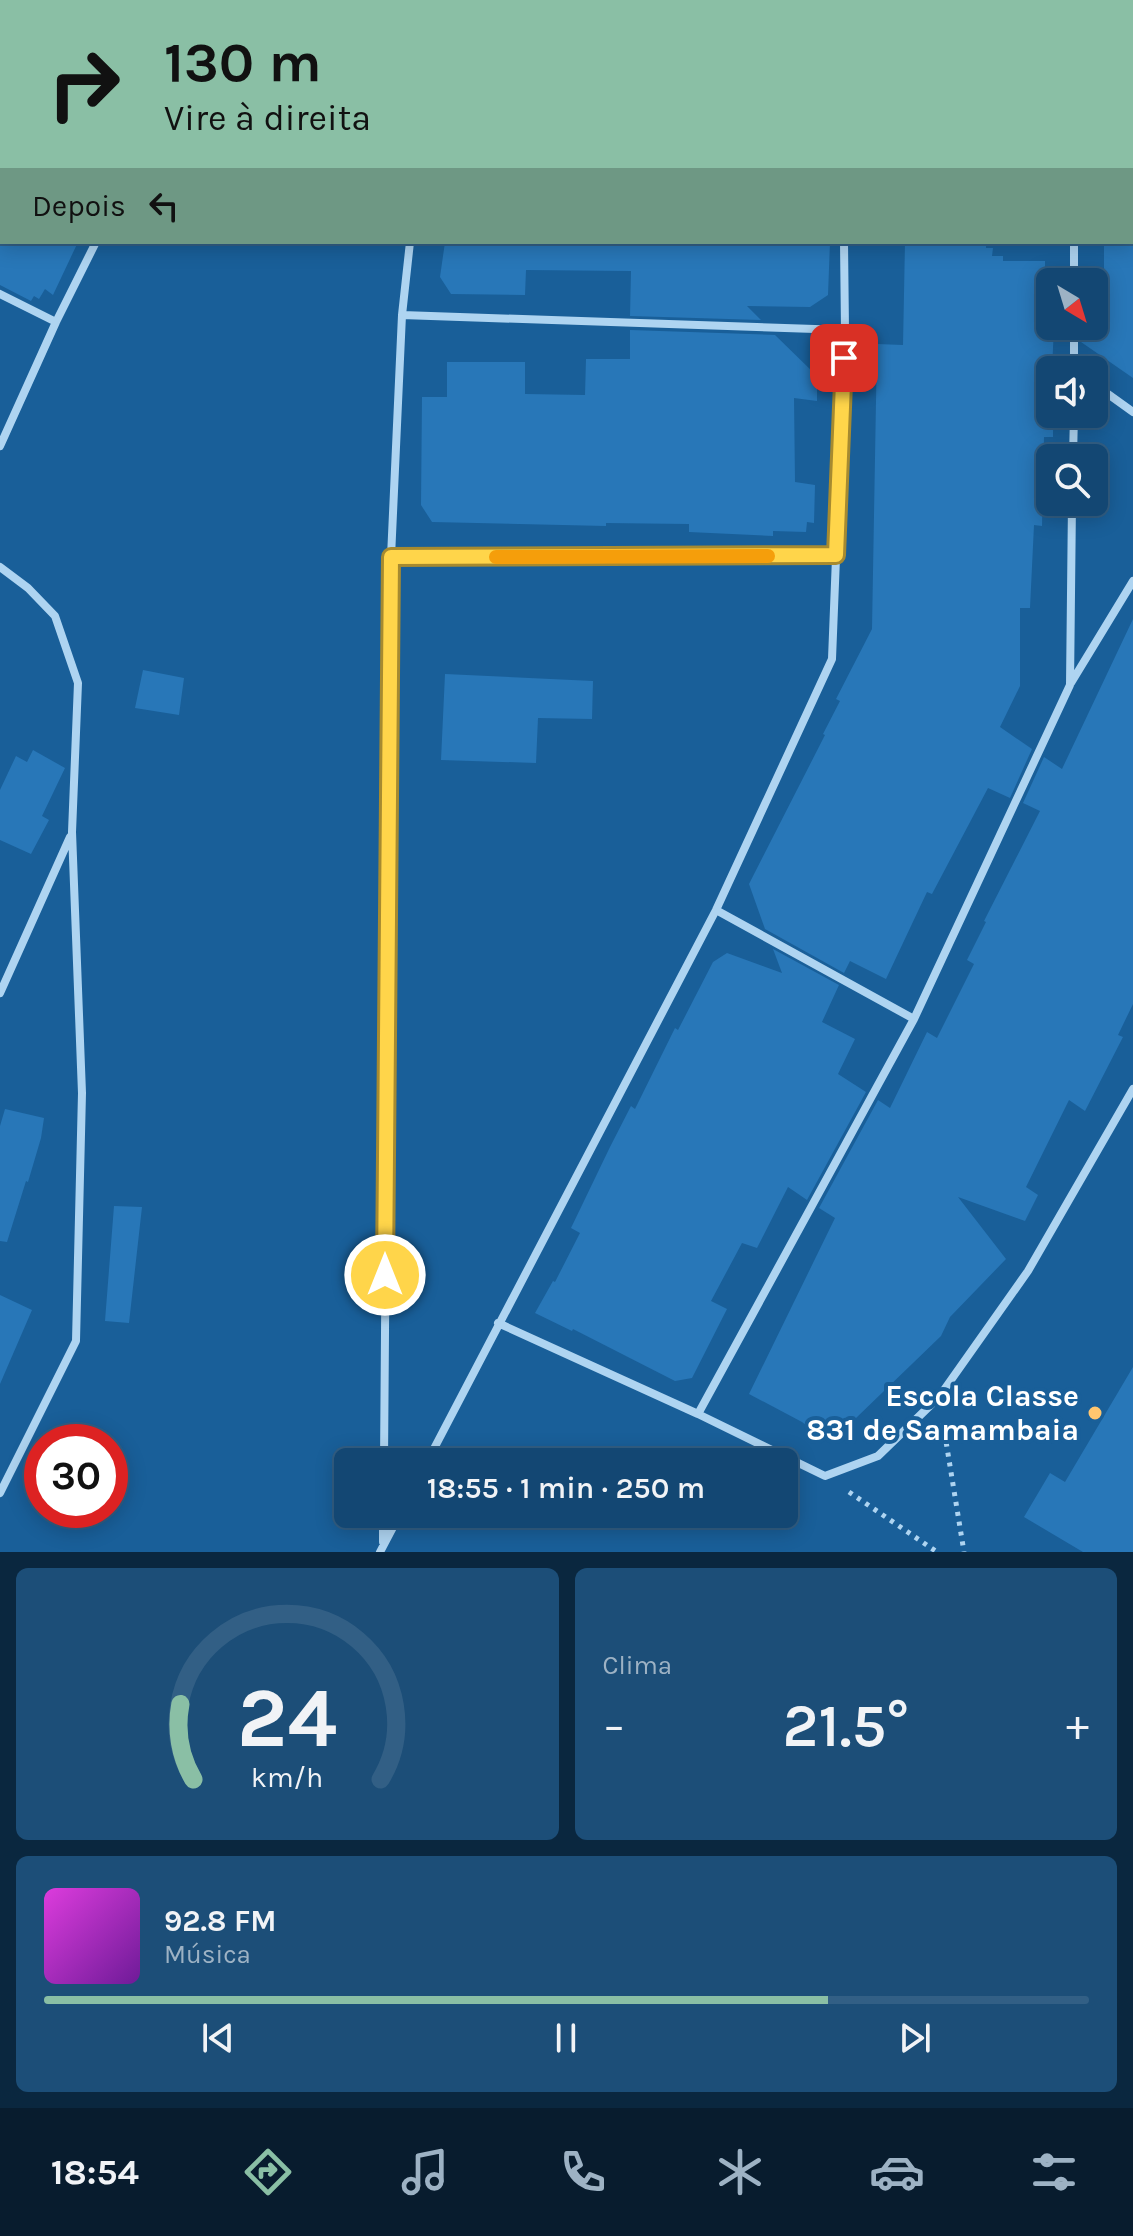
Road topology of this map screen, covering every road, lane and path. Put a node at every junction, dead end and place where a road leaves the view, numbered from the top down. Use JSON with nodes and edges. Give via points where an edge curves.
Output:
{"nodes":[{"id":1,"x":95,"y":244,"type":"edge"},
{"id":2,"x":410,"y":244,"type":"edge"},
{"id":3,"x":844,"y":244,"type":"edge"},
{"id":4,"x":1074,"y":244,"type":"edge"},
{"id":5,"x":1074,"y":268,"type":"edge"},
{"id":6,"x":0,"y":294,"type":"edge"},
{"id":7,"x":402,"y":315,"type":"junction"},
{"id":8,"x":56,"y":322,"type":"junction"},
{"id":9,"x":845,"y":330,"type":"junction"},
{"id":10,"x":1108,"y":394,"type":"edge"},
{"id":11,"x":1133,"y":412,"type":"edge"},
{"id":12,"x":0,"y":446,"type":"edge"},
{"id":13,"x":1072,"y":516,"type":"edge"},
{"id":14,"x":836,"y":555,"type":"junction"},
{"id":15,"x":391,"y":557,"type":"junction"},
{"id":16,"x":0,"y":567,"type":"edge"},
{"id":17,"x":1133,"y":581,"type":"edge"},
{"id":18,"x":1070,"y":685,"type":"junction"},
{"id":19,"x":72,"y":832,"type":"junction"},
{"id":20,"x":716,"y":910,"type":"junction"},
{"id":21,"x":0,"y":993,"type":"edge"},
{"id":22,"x":914,"y":1019,"type":"junction"},
{"id":23,"x":1133,"y":1089,"type":"edge"},
{"id":24,"x":498,"y":1323,"type":"junction"},
{"id":25,"x":939,"y":1397,"type":"junction"},
{"id":26,"x":698,"y":1414,"type":"junction"},
{"id":27,"x":384,"y":1448,"type":"edge"},
{"id":28,"x":434,"y":1448,"type":"edge"},
{"id":29,"x":825,"y":1476,"type":"junction"},
{"id":30,"x":0,"y":1493,"type":"edge"},
{"id":31,"x":383,"y":1528,"type":"edge"},
{"id":32,"x":393,"y":1528,"type":"edge"},
{"id":33,"x":382,"y":1549,"type":"edge"},
{"id":34,"x":937,"y":1552,"type":"edge"},
{"id":35,"x":964,"y":1552,"type":"edge"}],
"edges":[{"from":1,"to":8,"type":"street"},
{"from":2,"to":7,"type":"street"},
{"from":3,"to":9,"type":"street"},
{"from":4,"to":5,"type":"street"},
{"from":6,"to":8,"type":"street"},
{"from":7,"to":9,"type":"street"},
{"from":7,"to":15,"type":"street"},
{"from":8,"to":12,"type":"street"},
{"from":9,"to":14,"type":"street"},
{"from":10,"to":11,"type":"street"},
{"from":13,"to":18,"type":"street"},
{"from":14,"to":15,"type":"street"},
{"from":14,"to":20,"type":"street","via":[[832,659]]},
{"from":15,"to":27,"type":"street"},
{"from":16,"to":19,"type":"street","via":[[55,616],[78,683]]},
{"from":17,"to":18,"type":"street"},
{"from":18,"to":22,"type":"street"},
{"from":19,"to":21,"type":"street"},
{"from":19,"to":30,"type":"street","via":[[82,1093],[76,1341]]},
{"from":20,"to":22,"type":"street"},
{"from":20,"to":24,"type":"street"},
{"from":22,"to":26,"type":"street"},
{"from":23,"to":25,"type":"street","via":[[1028,1271]]},
{"from":24,"to":26,"type":"street"},
{"from":24,"to":28,"type":"street"},
{"from":25,"to":29,"type":"street","via":[[878,1456]]},
{"from":25,"to":35,"type":"path"},
{"from":26,"to":29,"type":"street"},
{"from":29,"to":34,"type":"path"},
{"from":31,"to":33,"type":"street"},
{"from":32,"to":33,"type":"street"}]}
